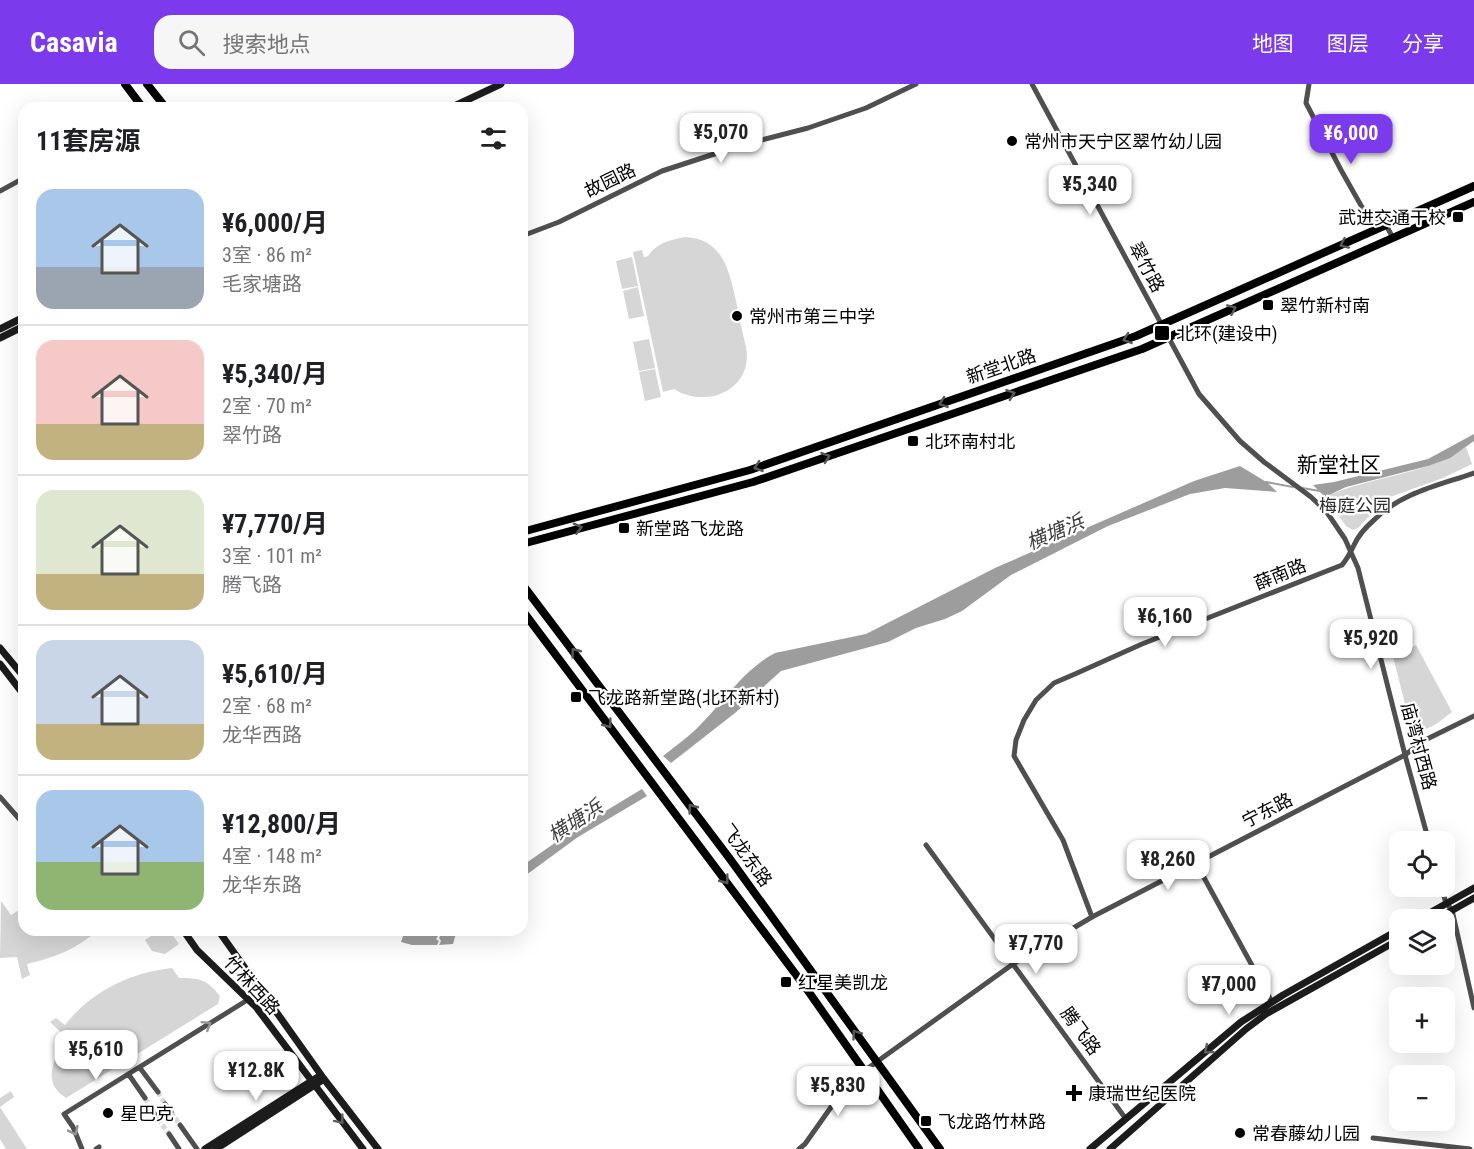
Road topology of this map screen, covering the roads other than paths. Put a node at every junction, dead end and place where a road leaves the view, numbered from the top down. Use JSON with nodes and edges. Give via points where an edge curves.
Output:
{"nodes":[{"id":1,"x":125,"y":84,"type":"edge"},
{"id":2,"x":147,"y":84,"type":"edge"},
{"id":3,"x":501,"y":84,"type":"edge"},
{"id":4,"x":915,"y":84,"type":"edge"},
{"id":5,"x":1032,"y":84,"type":"edge"},
{"id":6,"x":1309,"y":84,"type":"edge"},
{"id":7,"x":138,"y":102,"type":"edge"},
{"id":8,"x":161,"y":102,"type":"edge"},
{"id":9,"x":463,"y":102,"type":"edge"},
{"id":10,"x":18,"y":181,"type":"edge"},
{"id":11,"x":1474,"y":186,"type":"edge"},
{"id":12,"x":0,"y":191,"type":"edge"},
{"id":13,"x":1474,"y":202,"type":"edge"},
{"id":14,"x":1386,"y":225,"type":"junction"},
{"id":15,"x":528,"y":234,"type":"edge"},
{"id":16,"x":1393,"y":238,"type":"junction"},
{"id":17,"x":18,"y":320,"type":"edge"},
{"id":18,"x":1161,"y":325,"type":"junction"},
{"id":19,"x":0,"y":329,"type":"edge"},
{"id":20,"x":18,"y":329,"type":"edge"},
{"id":21,"x":0,"y":338,"type":"edge"},
{"id":22,"x":1168,"y":338,"type":"junction"},
{"id":23,"x":1474,"y":473,"type":"edge"},
{"id":24,"x":528,"y":530,"type":"edge"},
{"id":25,"x":528,"y":542,"type":"edge"},
{"id":26,"x":1351,"y":552,"type":"junction"},
{"id":27,"x":528,"y":592,"type":"edge"},
{"id":28,"x":528,"y":618,"type":"edge"},
{"id":29,"x":0,"y":648,"type":"edge"},
{"id":30,"x":0,"y":664,"type":"edge"},
{"id":31,"x":18,"y":670,"type":"edge"},
{"id":32,"x":18,"y":687,"type":"edge"},
{"id":33,"x":1474,"y":716,"type":"edge"},
{"id":34,"x":1405,"y":755,"type":"junction"},
{"id":35,"x":0,"y":797,"type":"edge"},
{"id":36,"x":0,"y":802,"type":"edge"},
{"id":37,"x":18,"y":818,"type":"edge"},
{"id":38,"x":18,"y":823,"type":"edge"},
{"id":39,"x":1426,"y":831,"type":"edge"},
{"id":40,"x":926,"y":845,"type":"dead end"},
{"id":41,"x":1196,"y":863,"type":"junction"},
{"id":42,"x":1474,"y":888,"type":"edge"},
{"id":43,"x":1445,"y":897,"type":"edge"},
{"id":44,"x":1474,"y":898,"type":"edge"},
{"id":45,"x":1446,"y":903,"type":"junction"},
{"id":46,"x":1436,"y":909,"type":"edge"},
{"id":47,"x":1451,"y":909,"type":"edge"},
{"id":48,"x":1454,"y":909,"type":"edge"},
{"id":49,"x":1092,"y":917,"type":"junction"},
{"id":50,"x":1455,"y":923,"type":"edge"},
{"id":51,"x":1389,"y":935,"type":"edge"},
{"id":52,"x":187,"y":936,"type":"edge"},
{"id":53,"x":222,"y":936,"type":"edge"},
{"id":54,"x":1389,"y":945,"type":"edge"},
{"id":55,"x":1013,"y":964,"type":"junction"},
{"id":56,"x":249,"y":999,"type":"junction"},
{"id":57,"x":1272,"y":1002,"type":"junction"},
{"id":58,"x":1474,"y":1008,"type":"edge"},
{"id":59,"x":875,"y":1062,"type":"junction"},
{"id":60,"x":140,"y":1068,"type":"junction"},
{"id":61,"x":864,"y":1071,"type":"junction"},
{"id":62,"x":129,"y":1075,"type":"junction"},
{"id":63,"x":323,"y":1077,"type":"junction"},
{"id":64,"x":313,"y":1084,"type":"junction"},
{"id":65,"x":158,"y":1092,"type":"tunnel mouth"},
{"id":66,"x":145,"y":1098,"type":"tunnel mouth"},
{"id":67,"x":165,"y":1104,"type":"tunnel mouth"},
{"id":68,"x":171,"y":1112,"type":"tunnel mouth"},
{"id":69,"x":154,"y":1113,"type":"tunnel mouth"},
{"id":70,"x":158,"y":1119,"type":"tunnel mouth"},
{"id":71,"x":1126,"y":1119,"type":"junction"},
{"id":72,"x":180,"y":1125,"type":"tunnel mouth"},
{"id":73,"x":169,"y":1134,"type":"tunnel mouth"},
{"id":74,"x":1373,"y":1138,"type":"dead end"},
{"id":75,"x":82,"y":1149,"type":"edge"},
{"id":76,"x":179,"y":1149,"type":"edge"},
{"id":77,"x":198,"y":1149,"type":"edge"},
{"id":78,"x":205,"y":1149,"type":"edge"},
{"id":79,"x":216,"y":1149,"type":"edge"},
{"id":80,"x":363,"y":1149,"type":"edge"},
{"id":81,"x":378,"y":1149,"type":"edge"},
{"id":82,"x":799,"y":1149,"type":"edge"},
{"id":83,"x":919,"y":1149,"type":"edge"},
{"id":84,"x":940,"y":1149,"type":"edge"},
{"id":85,"x":1089,"y":1149,"type":"edge"},
{"id":86,"x":1110,"y":1149,"type":"edge"},
{"id":87,"x":1470,"y":1149,"type":"edge"}],
"edges":[{"from":1,"to":7,"type":"main road"},
{"from":2,"to":8,"type":"main road"},
{"from":3,"to":9,"type":"main road"},
{"from":4,"to":15,"type":"street","name":"故园路","via":[[867,108],[662,171]]},
{"from":5,"to":18,"type":"street","name":"翠竹路"},
{"from":6,"to":14,"type":"street","via":[[1306,103],[1341,170],[1364,209]]},
{"from":10,"to":12,"type":"street"},
{"from":11,"to":14,"type":"main road","name":"新堂北路"},
{"from":13,"to":16,"type":"main road","name":"新堂北路"},
{"from":14,"to":16,"type":"street"},
{"from":14,"to":18,"type":"main road","name":"新堂北路","one_way":true},
{"from":22,"to":16,"type":"main road","name":"新堂北路","one_way":true},
{"from":17,"to":19,"type":"main road"},
{"from":18,"to":22,"type":"street","name":"翠竹路"},
{"from":18,"to":24,"type":"main road","name":"新堂北路","one_way":true,"via":[[750,470]]},
{"from":20,"to":21,"type":"main road"},
{"from":25,"to":22,"type":"main road","name":"新堂北路","one_way":true,"via":[[753,482]]},
{"from":22,"to":26,"type":"street","name":"庙湾村西路","via":[[1199,394],[1218,417],[1240,441],[1326,511]]},
{"from":23,"to":26,"type":"street","name":"薛南路","via":[[1392,504],[1359,536]]},
{"from":26,"to":34,"type":"street","name":"庙湾村西路"},
{"from":26,"to":49,"type":"street","name":"薛南路","via":[[1342,565],[1142,644],[1054,683],[1036,700],[1016,740],[1014,756],[1063,840]]},
{"from":59,"to":27,"type":"main road","name":"飞龙东路","one_way":true,"via":[[730,859]]},
{"from":28,"to":61,"type":"main road","name":"飞龙东路","one_way":true},
{"from":29,"to":31,"type":"main road"},
{"from":30,"to":32,"type":"main road"},
{"from":33,"to":34,"type":"street","name":"宁东路","via":[[1423,741]]},
{"from":34,"to":39,"type":"street","name":"庙湾村西路"},
{"from":34,"to":41,"type":"street","name":"宁东路"},
{"from":35,"to":37,"type":"street"},
{"from":36,"to":38,"type":"street"},
{"from":40,"to":55,"type":"street","name":"腾飞路"},
{"from":41,"to":49,"type":"street","name":"宁东路"},
{"from":41,"to":57,"type":"street"},
{"from":42,"to":45,"type":"main road"},
{"from":43,"to":45,"type":"street"},
{"from":44,"to":48,"type":"main road"},
{"from":45,"to":46,"type":"main road"},
{"from":45,"to":47,"type":"street"},
{"from":49,"to":55,"type":"street","name":"宁东路"},
{"from":50,"to":58,"type":"street"},
{"from":51,"to":57,"type":"main road"},
{"from":52,"to":56,"type":"main road","name":"竹林西路"},
{"from":53,"to":63,"type":"main road","name":"竹林西路"},
{"from":54,"to":86,"type":"main road","via":[[1266,1014]]},
{"from":55,"to":59,"type":"street","name":"宁东路"},
{"from":55,"to":71,"type":"street","name":"腾飞路"},
{"from":60,"to":56,"type":"street","one_way":true},
{"from":56,"to":64,"type":"main road","name":"竹林西路"},
{"from":57,"to":71,"type":"main road","one_way":true,"via":[[1241,1022]]},
{"from":59,"to":61,"type":"street","name":"宁东路"},
{"from":59,"to":84,"type":"main road","name":"飞龙东路"},
{"from":60,"to":62,"type":"street"},
{"from":60,"to":65,"type":"street"},
{"from":61,"to":82,"type":"street","name":"宁东路","via":[[841,1093]]},
{"from":61,"to":83,"type":"main road","name":"飞龙东路"},
{"from":62,"to":66,"type":"street"},
{"from":62,"to":75,"type":"street","one_way":true,"via":[[64,1114]]},
{"from":63,"to":64,"type":"main road"},
{"from":63,"to":81,"type":"main road","name":"竹林西路"},
{"from":64,"to":78,"type":"main road"},
{"from":64,"to":79,"type":"main road"},
{"from":64,"to":80,"type":"main road","name":"竹林西路","one_way":true},
{"from":67,"to":68,"type":"street"},
{"from":69,"to":70,"type":"street"},
{"from":71,"to":85,"type":"main road"},
{"from":72,"to":77,"type":"street"},
{"from":73,"to":76,"type":"street"},
{"from":74,"to":87,"type":"street"}]}
